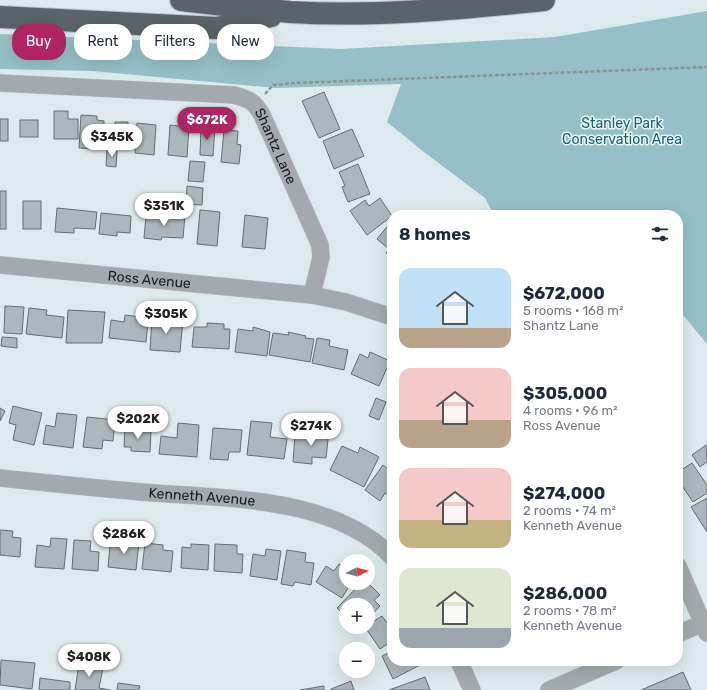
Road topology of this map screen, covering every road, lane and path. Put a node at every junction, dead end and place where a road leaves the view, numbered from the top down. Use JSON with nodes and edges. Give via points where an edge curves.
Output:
{"nodes":[{"id":1,"x":181,"y":0,"type":"edge"},
{"id":2,"x":544,"y":0,"type":"edge"},
{"id":3,"x":290,"y":12,"type":"junction"},
{"id":4,"x":0,"y":17,"type":"edge"},
{"id":5,"x":707,"y":67,"type":"edge"},
{"id":6,"x":0,"y":83,"type":"edge"},
{"id":7,"x":257,"y":106,"type":"junction"},
{"id":8,"x":0,"y":265,"type":"edge"},
{"id":9,"x":312,"y":295,"type":"junction"},
{"id":10,"x":387,"y":315,"type":"edge"},
{"id":11,"x":0,"y":478,"type":"edge"},
{"id":12,"x":387,"y":553,"type":"edge"},
{"id":13,"x":683,"y":577,"type":"edge"},
{"id":14,"x":705,"y":628,"type":"edge"},
{"id":15,"x":683,"y":633,"type":"edge"},
{"id":16,"x":461,"y":666,"type":"edge"},
{"id":17,"x":604,"y":666,"type":"edge"},
{"id":18,"x":472,"y":690,"type":"edge"},
{"id":19,"x":549,"y":690,"type":"edge"}],
"edges":[{"from":1,"to":3,"type":"highway"},
{"from":2,"to":3,"type":"highway","via":[[465,9],[394,13]]},
{"from":3,"to":4,"type":"highway","via":[[217,28]]},
{"from":5,"to":7,"type":"path","via":[[273,85]]},
{"from":6,"to":7,"type":"street","name":"Shantz Lane","via":[[234,95],[248,98]]},
{"from":7,"to":9,"type":"street","name":"Shantz Lane","via":[[320,245],[321,257]]},
{"from":8,"to":9,"type":"street","name":"Ross Avenue"},
{"from":9,"to":10,"type":"street","name":"Ross Avenue","via":[[346,302]]},
{"from":11,"to":12,"type":"street","name":"Kenneth Avenue","via":[[268,503],[324,516],[358,531]]},
{"from":13,"to":14,"type":"street"},
{"from":14,"to":15,"type":"street"},
{"from":16,"to":18,"type":"street"},
{"from":17,"to":19,"type":"street"}]}
